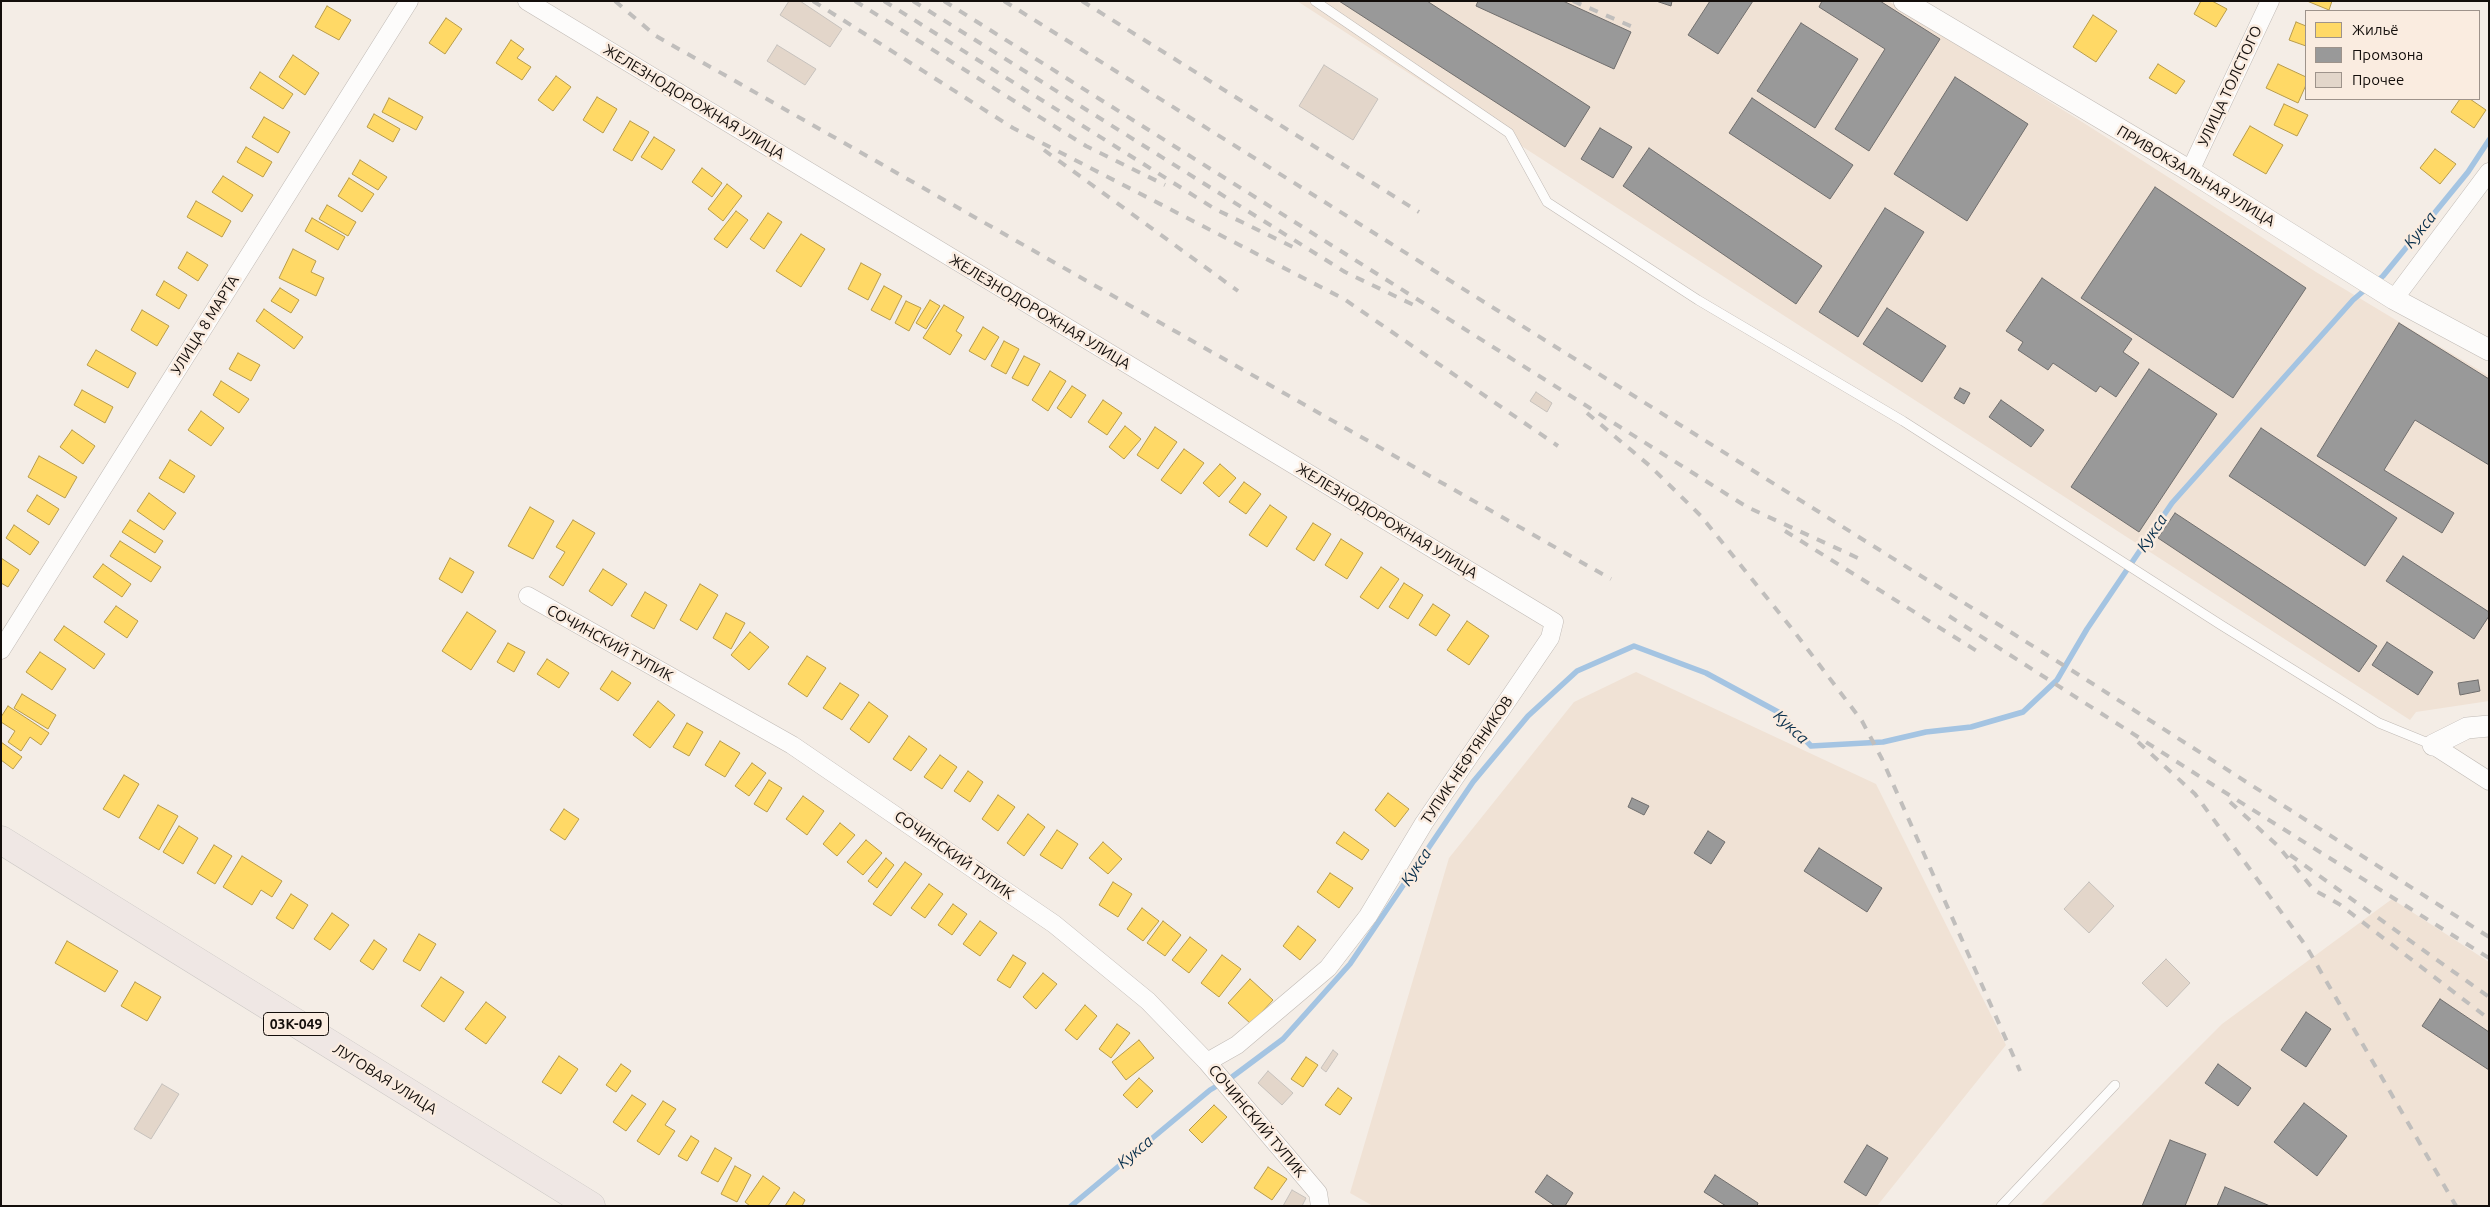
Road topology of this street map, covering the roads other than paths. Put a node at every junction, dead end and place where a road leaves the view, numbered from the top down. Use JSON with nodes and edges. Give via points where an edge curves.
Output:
{"nodes":[{"id":1,"x":409,"y":1,"type":"edge"},
{"id":2,"x":527,"y":1,"type":"edge"},
{"id":3,"x":1315,"y":1,"type":"edge"},
{"id":4,"x":1904,"y":1,"type":"edge"},
{"id":5,"x":2270,"y":1,"type":"edge"},
{"id":6,"x":2190,"y":171,"type":"junction"},
{"id":7,"x":2489,"y":172,"type":"edge"},
{"id":8,"x":2388,"y":295,"type":"junction"},
{"id":9,"x":2489,"y":350,"type":"edge"},
{"id":10,"x":528,"y":596,"type":"dead end"},
{"id":11,"x":1554,"y":622,"type":"joint"},
{"id":12,"x":1,"y":650,"type":"edge"},
{"id":13,"x":2489,"y":726,"type":"edge"},
{"id":14,"x":2433,"y":745,"type":"junction"},
{"id":15,"x":2489,"y":781,"type":"edge"},
{"id":16,"x":1,"y":840,"type":"edge"},
{"id":17,"x":1212,"y":1067,"type":"junction"},
{"id":18,"x":2115,"y":1085,"type":"dead end"},
{"id":19,"x":1319,"y":1199,"type":"edge"},
{"id":20,"x":591,"y":1206,"type":"edge"},
{"id":21,"x":2001,"y":1206,"type":"edge"}],
"edges":[{"from":1,"to":12,"type":"street","name":"УЛИЦА 8 МАРТА"},
{"from":2,"to":11,"type":"street","name":"ЖЕЛЕЗНОДОРОЖНАЯ УЛИЦА"},
{"from":3,"to":14,"type":"lane","via":[[1509,133],[1547,202],[1698,300],[1903,420],[2379,723]]},
{"from":4,"to":6,"type":"street","name":"ПРИВОКЗАЛЬНАЯ УЛИЦА"},
{"from":5,"to":6,"type":"street","name":"УЛИЦА ТОЛСТОГО"},
{"from":6,"to":8,"type":"street","name":"ПРИВОКЗАЛЬНАЯ УЛИЦА"},
{"from":7,"to":8,"type":"street"},
{"from":8,"to":9,"type":"street","name":"ПРИВОКЗАЛЬНАЯ УЛИЦА"},
{"from":10,"to":17,"type":"street","name":"СОЧИНСКИЙ ТУПИК","via":[[792,745],[912,826],[1054,924],[1148,1001]]},
{"from":11,"to":17,"type":"street","name":"ТУПИК НЕФТЯНИКОВ","via":[[1550,638],[1424,823],[1368,916],[1328,968]]},
{"from":13,"to":14,"type":"street","via":[[2467,728]]},
{"from":14,"to":15,"type":"street"},
{"from":16,"to":20,"type":"main road","name":"ЛУГОВАЯ УЛИЦА","number":"03К-049"},
{"from":17,"to":19,"type":"street","name":"СОЧИНСКИЙ ТУПИК"},
{"from":18,"to":21,"type":"lane"}]}
